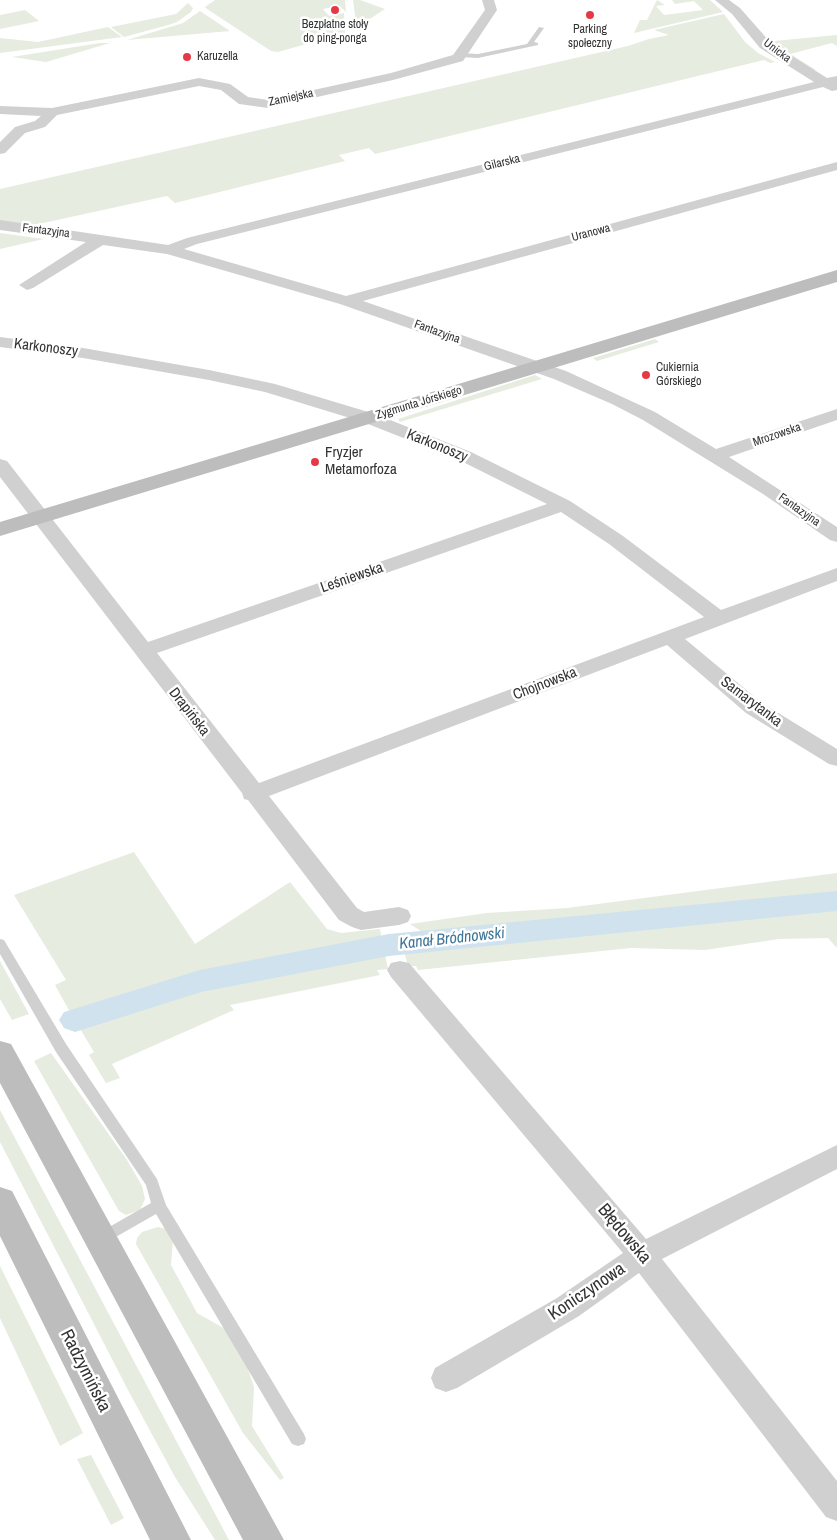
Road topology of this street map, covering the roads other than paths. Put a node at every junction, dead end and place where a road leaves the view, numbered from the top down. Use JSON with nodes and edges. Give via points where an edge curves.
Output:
{"nodes":[{"id":1,"x":488,"y":0,"type":"edge"},
{"id":2,"x":721,"y":0,"type":"edge"},
{"id":3,"x":734,"y":6,"type":"edge"},
{"id":4,"x":541,"y":28,"type":"dead end"},
{"id":5,"x":461,"y":55,"type":"junction"},
{"id":6,"x":833,"y":84,"type":"edge"},
{"id":7,"x":0,"y":110,"type":"edge"},
{"id":8,"x":52,"y":112,"type":"junction"},
{"id":9,"x":0,"y":150,"type":"edge"},
{"id":10,"x":837,"y":166,"type":"edge"},
{"id":11,"x":0,"y":225,"type":"edge"},
{"id":12,"x":102,"y":239,"type":"junction"},
{"id":13,"x":169,"y":250,"type":"junction"},
{"id":14,"x":837,"y":276,"type":"edge"},
{"id":15,"x":27,"y":285,"type":"dead end"},
{"id":16,"x":346,"y":301,"type":"junction"},
{"id":17,"x":0,"y":342,"type":"edge"},
{"id":18,"x":535,"y":368,"type":"junction"},
{"id":19,"x":837,"y":414,"type":"edge"},
{"id":20,"x":369,"y":418,"type":"junction"},
{"id":21,"x":716,"y":455,"type":"junction"},
{"id":22,"x":0,"y":466,"type":"edge"},
{"id":23,"x":563,"y":505,"type":"junction"},
{"id":24,"x":39,"y":517,"type":"junction"},
{"id":25,"x":0,"y":529,"type":"edge"},
{"id":26,"x":837,"y":536,"type":"edge"},
{"id":27,"x":837,"y":574,"type":"edge"},
{"id":28,"x":718,"y":618,"type":"junction"},
{"id":29,"x":670,"y":636,"type":"junction"},
{"id":30,"x":142,"y":650,"type":"junction"},
{"id":31,"x":837,"y":759,"type":"edge"},
{"id":32,"x":252,"y":794,"type":"junction"},
{"id":33,"x":399,"y":916,"type":"dead end"},
{"id":34,"x":0,"y":943,"type":"edge"},
{"id":35,"x":400,"y":970,"type":"dead end"},
{"id":36,"x":0,"y":1053,"type":"edge"},
{"id":37,"x":837,"y":1156,"type":"edge"},
{"id":38,"x":0,"y":1201,"type":"edge"},
{"id":39,"x":159,"y":1206,"type":"junction"},
{"id":40,"x":101,"y":1238,"type":"junction"},
{"id":41,"x":642,"y":1255,"type":"junction"},
{"id":42,"x":446,"y":1378,"type":"dead end"},
{"id":43,"x":298,"y":1439,"type":"dead end"},
{"id":44,"x":837,"y":1506,"type":"edge"},
{"id":45,"x":171,"y":1540,"type":"edge"},
{"id":46,"x":264,"y":1540,"type":"edge"}],
"edges":[{"from":1,"to":5,"type":"street","via":[[491,10]]},
{"from":2,"to":3,"type":"street","name":"Unicka"},
{"from":3,"to":6,"type":"street","name":"Unicka","via":[[765,45]]},
{"from":4,"to":5,"type":"lane","via":[[533,44],[478,56]]},
{"from":5,"to":8,"type":"street","name":"Zamiejska","via":[[452,61],[268,104],[244,101],[225,86],[199,82]]},
{"from":6,"to":13,"type":"street","name":"Gilarska","via":[[192,241]]},
{"from":7,"to":8,"type":"street","name":"Zamiejska"},
{"from":8,"to":9,"type":"street","via":[[40,124],[20,130]]},
{"from":10,"to":16,"type":"street","name":"Uranowa"},
{"from":11,"to":12,"type":"street","name":"Fantazyjna"},
{"from":12,"to":13,"type":"street","name":"Fantazyjna"},
{"from":12,"to":15,"type":"street"},
{"from":13,"to":16,"type":"street","name":"Fantazyjna"},
{"from":14,"to":18,"type":"street","name":"Zygmunta Jórskiego"},
{"from":16,"to":18,"type":"street","name":"Fantazyjna"},
{"from":17,"to":20,"type":"street","name":"Karkonoszy","via":[[210,375],[269,388]]},
{"from":18,"to":20,"type":"street","name":"Zygmunta Jórskiego"},
{"from":18,"to":21,"type":"street","name":"Fantazyjna","via":[[618,400]]},
{"from":19,"to":21,"type":"street","name":"Mrozowska"},
{"from":20,"to":23,"type":"street","name":"Karkonoszy","via":[[465,456]]},
{"from":20,"to":24,"type":"street","name":"Zygmunta Jórskiego"},
{"from":21,"to":26,"type":"street","name":"Fantazyjna"},
{"from":22,"to":24,"type":"street","name":"Drapińska"},
{"from":23,"to":28,"type":"street","name":"Karkonoszy","via":[[616,540]]},
{"from":23,"to":30,"type":"street","name":"Leśniewska"},
{"from":24,"to":25,"type":"street","name":"Zygmunta Jórskiego"},
{"from":24,"to":30,"type":"street","name":"Drapińska"},
{"from":27,"to":28,"type":"street","name":"Chojnowska"},
{"from":28,"to":29,"type":"street","name":"Chojnowska"},
{"from":29,"to":31,"type":"street","name":"Samarytanka","via":[[754,708]]},
{"from":29,"to":32,"type":"street","name":"Chojnowska"},
{"from":30,"to":32,"type":"street","name":"Drapińska"},
{"from":32,"to":33,"type":"street","name":"Drapińska","via":[[351,918]]},
{"from":34,"to":39,"type":"lane","via":[[61,1048],[152,1183]]},
{"from":35,"to":41,"type":"street","name":"Błędowska"},
{"from":36,"to":40,"type":"street"},
{"from":37,"to":41,"type":"street","name":"Koniczynowa"},
{"from":38,"to":45,"type":"street","name":"Radzymińska"},
{"from":39,"to":40,"type":"lane"},
{"from":39,"to":43,"type":"lane"},
{"from":40,"to":46,"type":"street"},
{"from":41,"to":42,"type":"street","name":"Koniczynowa","via":[[568,1307]]},
{"from":41,"to":44,"type":"street","name":"Błędowska"}]}
